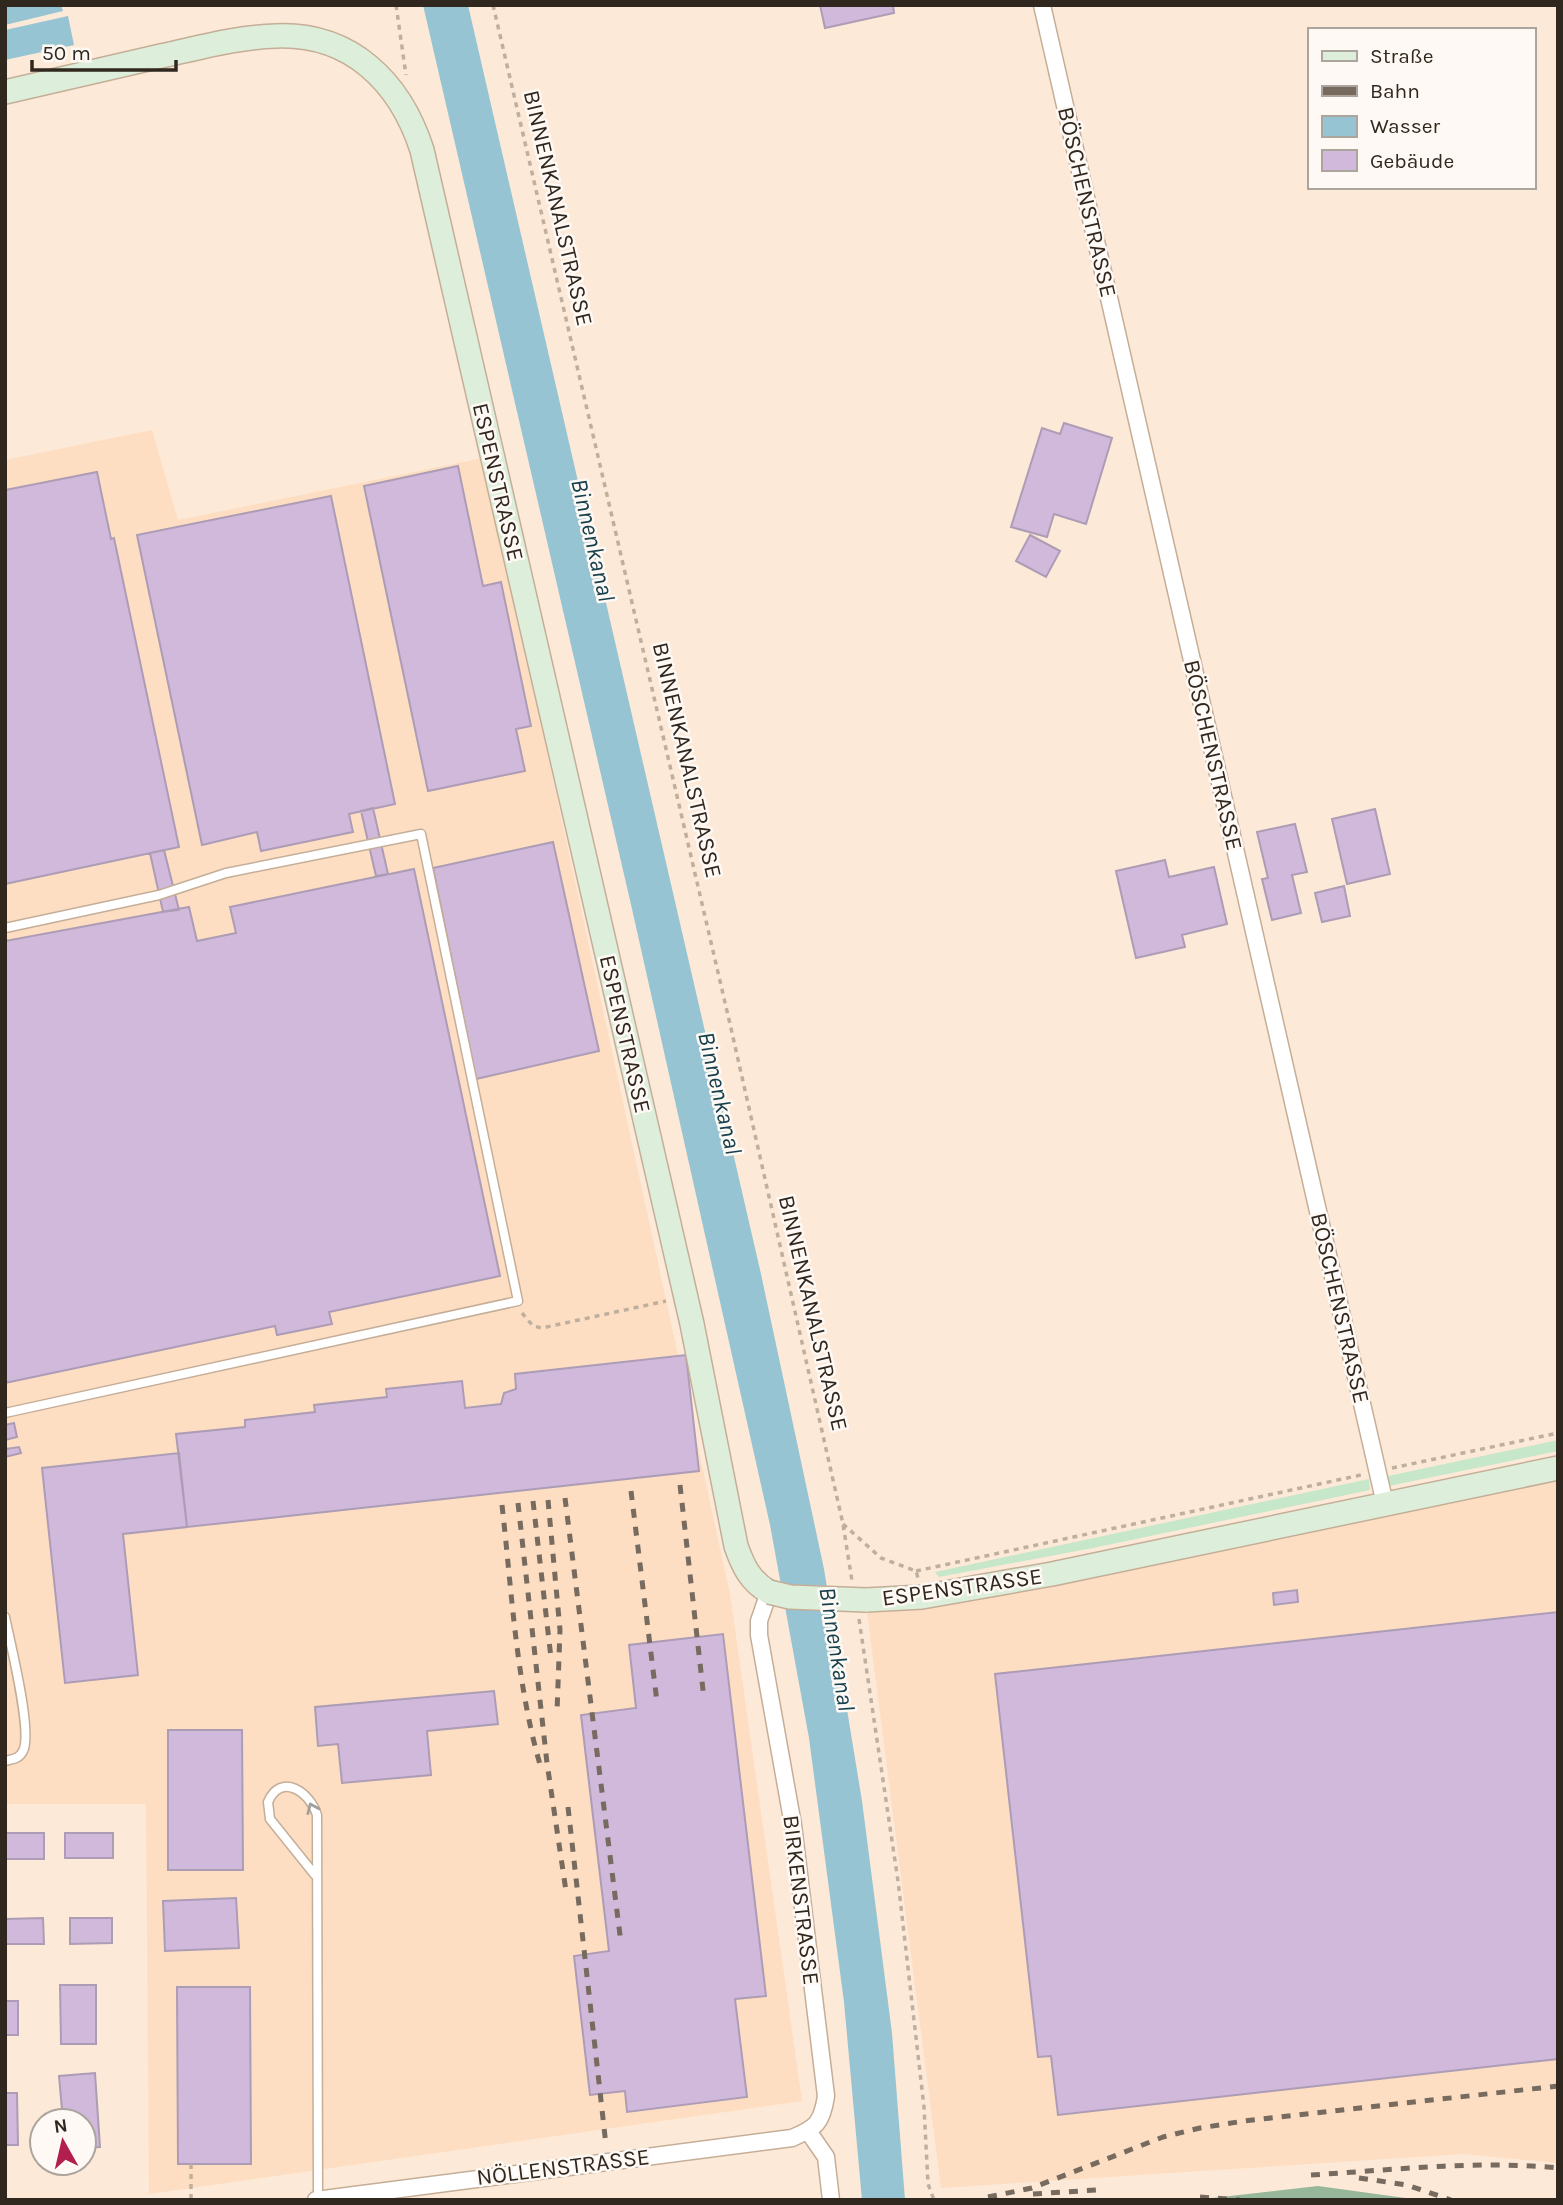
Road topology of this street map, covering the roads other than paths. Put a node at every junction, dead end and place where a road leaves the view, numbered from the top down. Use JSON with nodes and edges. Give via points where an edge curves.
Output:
{"nodes":[{"id":1,"x":1042,"y":5,"type":"edge"},
{"id":2,"x":5,"y":92,"type":"edge"},
{"id":3,"x":5,"y":928,"type":"edge"},
{"id":4,"x":5,"y":1413,"type":"edge"},
{"id":5,"x":1558,"y":1468,"type":"edge"},
{"id":6,"x":1385,"y":1504,"type":"junction"},
{"id":7,"x":761,"y":1586,"type":"junction"},
{"id":8,"x":5,"y":1617,"type":"edge"},
{"id":9,"x":5,"y":1761,"type":"edge"},
{"id":10,"x":315,"y":1875,"type":"junction"},
{"id":11,"x":808,"y":2131,"type":"junction"},
{"id":12,"x":317,"y":2200,"type":"edge"},
{"id":13,"x":831,"y":2200,"type":"edge"}],
"edges":[{"from":1,"to":6,"type":"street","name":"BÖSCHENSTRASSE"},
{"from":2,"to":7,"type":"street","name":"ESPENSTRASSE","via":[[225,42],[306,37],[344,49],[370,67],[393,89],[413,122],[685,1296],[736,1546],[743,1566]]},
{"from":3,"to":4,"type":"lane","via":[[159,895],[226,873],[421,834],[518,1301]]},
{"from":5,"to":6,"type":"street","name":"ESPENSTRASSE"},
{"from":6,"to":7,"type":"street","name":"ESPENSTRASSE","bridge":true,"via":[[922,1597],[859,1601],[790,1597]]},
{"from":7,"to":11,"type":"street","name":"BIRKENSTRASSE","via":[[761,1650],[793,1825],[826,2096],[823,2114]]},
{"from":8,"to":9,"type":"lane","via":[[26,1743],[16,1759]]},
{"from":10,"to":10,"type":"lane","one_way":true,"via":[[314,1807],[295,1788],[278,1790],[268,1802],[270,1819]]},
{"from":10,"to":12,"type":"lane"},
{"from":11,"to":12,"type":"street","name":"NÖLLENSTRASSE","via":[[792,2138]]},
{"from":11,"to":13,"type":"street","via":[[826,2157]]}]}
